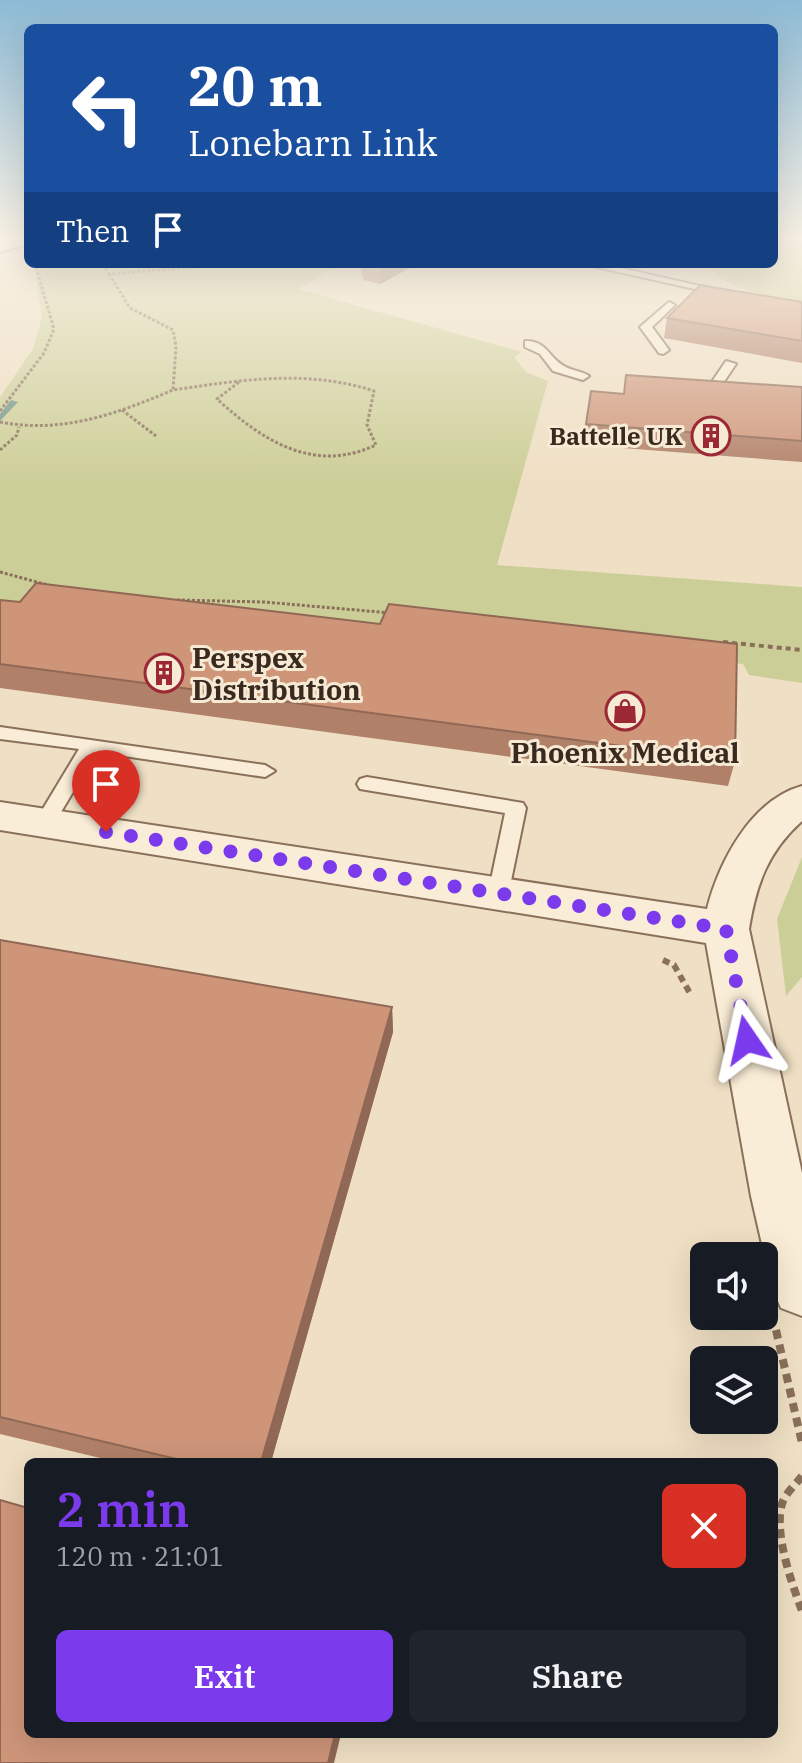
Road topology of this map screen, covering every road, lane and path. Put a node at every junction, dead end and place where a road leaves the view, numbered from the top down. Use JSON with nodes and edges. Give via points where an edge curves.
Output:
{"nodes":[{"id":1,"x":52,"y":322,"type":"edge"},
{"id":2,"x":161,"y":322,"type":"edge"},
{"id":3,"x":651,"y":322,"type":"edge"},
{"id":4,"x":529,"y":344,"type":"dead end"},
{"id":5,"x":663,"y":350,"type":"dead end"},
{"id":6,"x":730,"y":364,"type":"dead end"},
{"id":7,"x":583,"y":376,"type":"dead end"},
{"id":8,"x":239,"y":382,"type":"junction"},
{"id":9,"x":715,"y":386,"type":"edge"},
{"id":10,"x":173,"y":390,"type":"junction"},
{"id":11,"x":122,"y":410,"type":"junction"},
{"id":12,"x":0,"y":411,"type":"edge"},
{"id":13,"x":0,"y":422,"type":"edge"},
{"id":14,"x":19,"y":427,"type":"junction"},
{"id":15,"x":156,"y":436,"type":"dead end"},
{"id":16,"x":0,"y":450,"type":"edge"},
{"id":17,"x":0,"y":572,"type":"edge"},
{"id":18,"x":54,"y":587,"type":"edge"},
{"id":19,"x":172,"y":600,"type":"edge"},
{"id":20,"x":404,"y":614,"type":"edge"},
{"id":21,"x":710,"y":641,"type":"edge"},
{"id":22,"x":802,"y":650,"type":"edge"},
{"id":23,"x":0,"y":733,"type":"edge"},
{"id":24,"x":91,"y":745,"type":"junction"},
{"id":25,"x":265,"y":771,"type":"dead end"},
{"id":26,"x":367,"y":784,"type":"dead end"},
{"id":27,"x":802,"y":799,"type":"edge"},
{"id":28,"x":0,"y":816,"type":"edge"},
{"id":29,"x":45,"y":822,"type":"junction"},
{"id":30,"x":499,"y":894,"type":"junction"},
{"id":31,"x":726,"y":929,"type":"junction"},
{"id":32,"x":788,"y":1305,"type":"edge"},
{"id":33,"x":802,"y":1443,"type":"edge"},
{"id":34,"x":802,"y":1476,"type":"edge"},
{"id":35,"x":802,"y":1611,"type":"edge"}],
"edges":[{"from":1,"to":12,"type":"path","via":[[44,353]]},
{"from":2,"to":10,"type":"path","via":[[173,330],[176,347]]},
{"from":3,"to":5,"type":"lane","via":[[646,327]]},
{"from":4,"to":7,"type":"lane","via":[[544,351],[557,368]]},
{"from":6,"to":9,"type":"lane"},
{"from":8,"to":8,"type":"path","via":[[217,399],[238,420],[297,453],[353,457],[376,445],[367,425],[374,391],[336,381]]},
{"from":8,"to":10,"type":"path"},
{"from":10,"to":11,"type":"path"},
{"from":11,"to":14,"type":"path","via":[[81,422]]},
{"from":11,"to":15,"type":"path"},
{"from":13,"to":14,"type":"path"},
{"from":14,"to":16,"type":"path"},
{"from":17,"to":18,"type":"path"},
{"from":19,"to":20,"type":"path"},
{"from":21,"to":22,"type":"path"},
{"from":23,"to":24,"type":"lane"},
{"from":24,"to":25,"type":"lane"},
{"from":24,"to":29,"type":"lane"},
{"from":26,"to":30,"type":"lane","via":[[516,808]]},
{"from":27,"to":31,"type":"street","via":[[753,845],[730,897]]},
{"from":28,"to":29,"type":"street"},
{"from":29,"to":30,"type":"street"},
{"from":30,"to":31,"type":"street"},
{"from":31,"to":32,"type":"street","via":[[779,1196]]},
{"from":32,"to":33,"type":"path"},
{"from":34,"to":35,"type":"path","via":[[783,1501],[781,1523],[792,1587]]}]}
